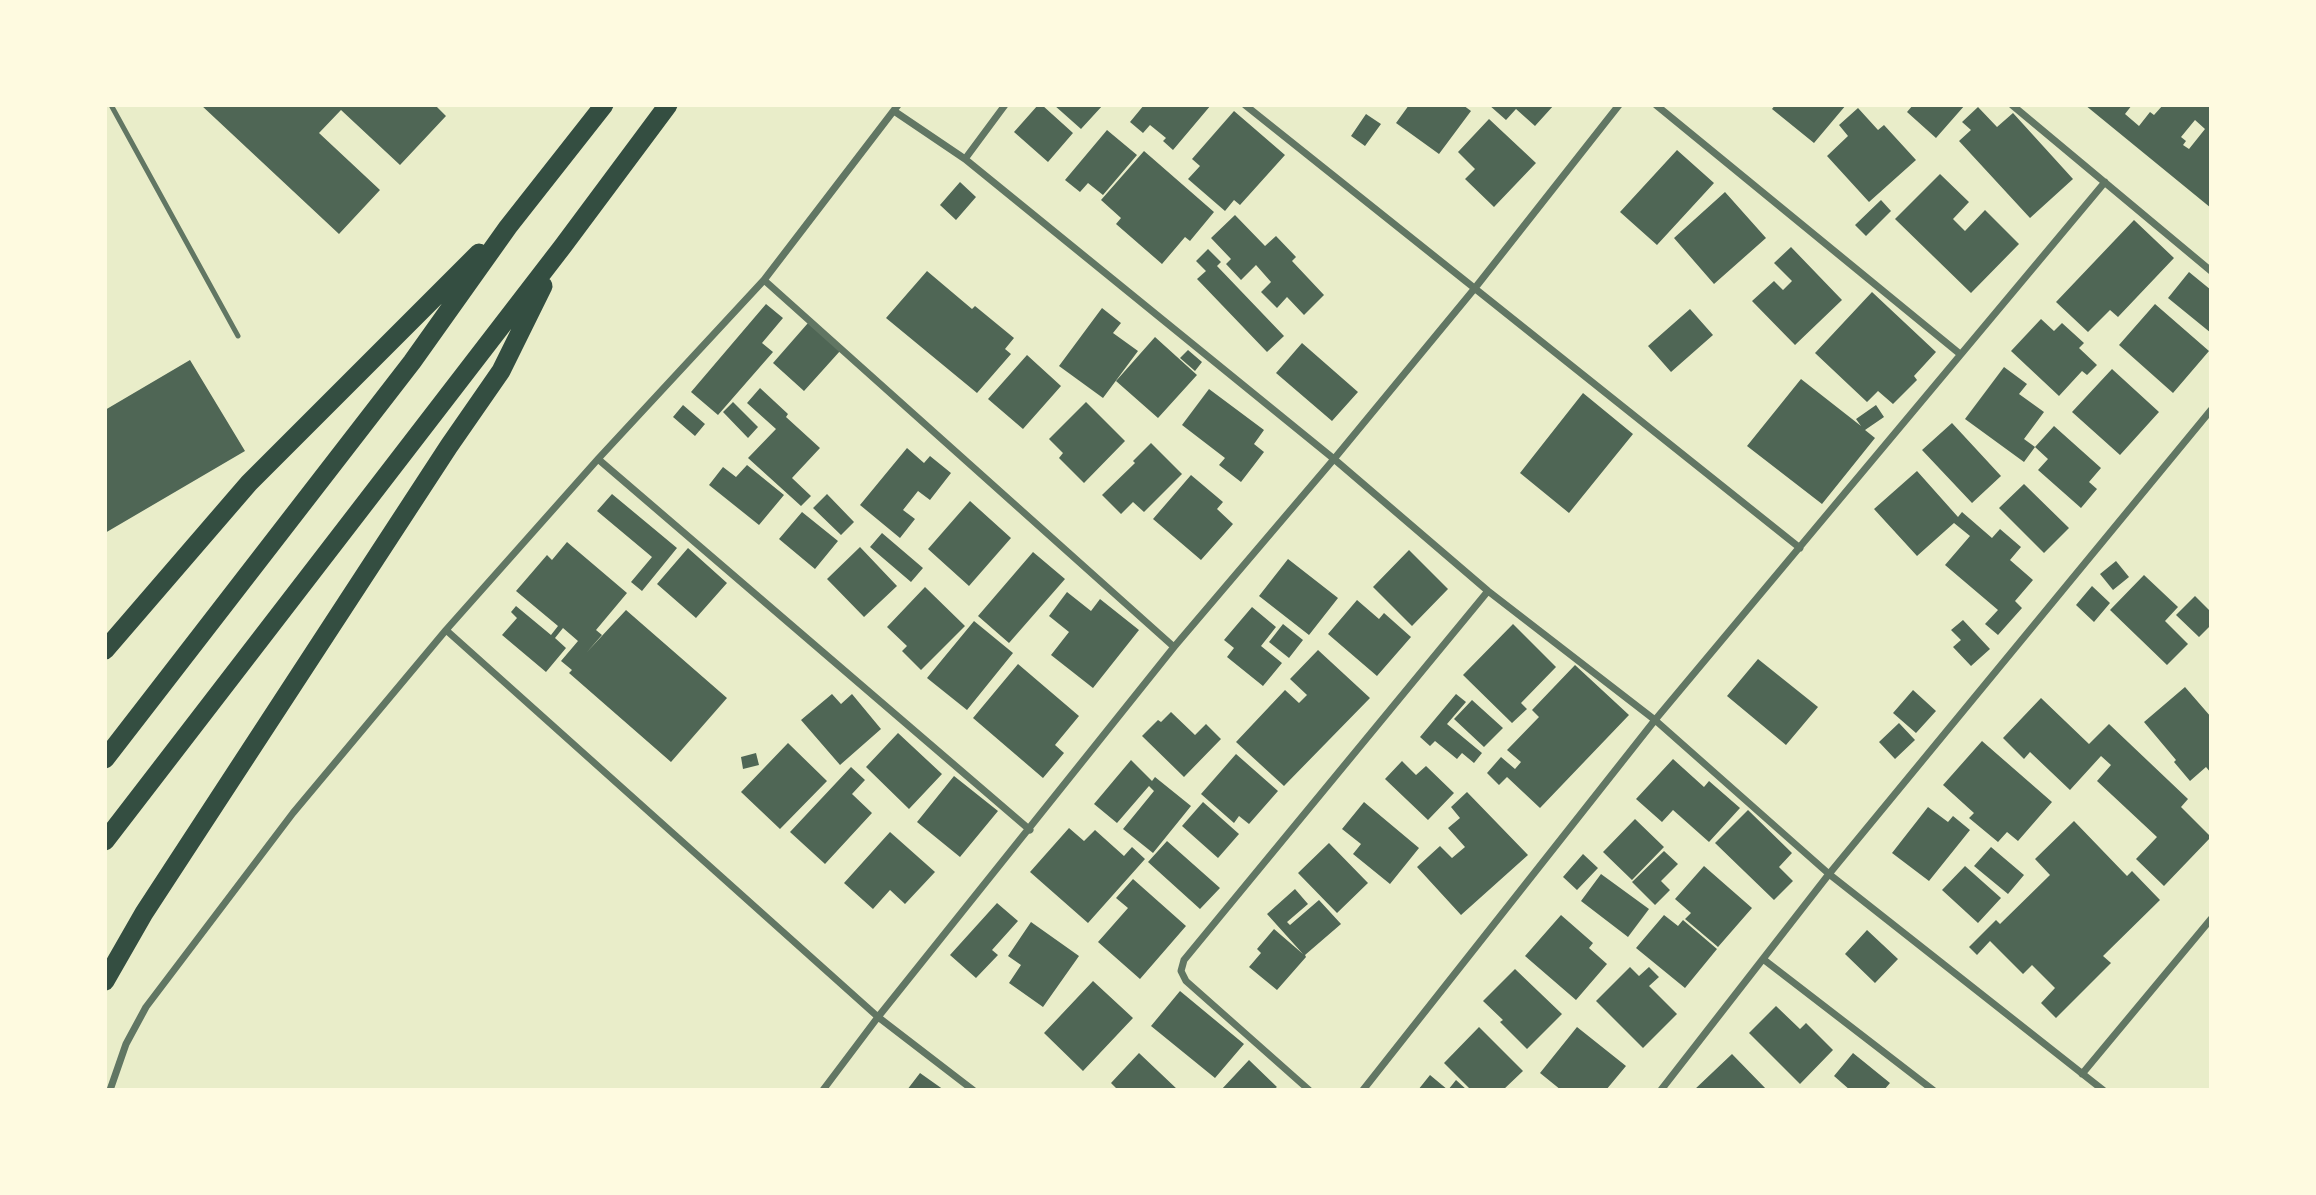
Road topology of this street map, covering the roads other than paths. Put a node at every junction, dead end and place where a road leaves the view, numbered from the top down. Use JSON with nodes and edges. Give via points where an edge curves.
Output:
{"nodes":[{"id":1,"x":111,"y":105,"type":"edge"},
{"id":2,"x":604,"y":105,"type":"edge"},
{"id":3,"x":668,"y":105,"type":"edge"},
{"id":4,"x":1005,"y":105,"type":"edge"},
{"id":5,"x":1245,"y":105,"type":"edge"},
{"id":6,"x":1619,"y":105,"type":"edge"},
{"id":7,"x":1656,"y":105,"type":"edge"},
{"id":8,"x":2012,"y":105,"type":"edge"},
{"id":9,"x":896,"y":108,"type":"edge"},
{"id":10,"x":965,"y":159,"type":"junction"},
{"id":11,"x":2105,"y":182,"type":"junction"},
{"id":12,"x":508,"y":227,"type":"junction"},
{"id":13,"x":563,"y":246,"type":"junction"},
{"id":14,"x":2211,"y":271,"type":"edge"},
{"id":15,"x":764,"y":280,"type":"junction"},
{"id":16,"x":1475,"y":288,"type":"junction"},
{"id":17,"x":239,"y":336,"type":"dead end"},
{"id":18,"x":1960,"y":354,"type":"junction"},
{"id":19,"x":2211,"y":410,"type":"edge"},
{"id":20,"x":598,"y":459,"type":"junction"},
{"id":21,"x":1334,"y":459,"type":"junction"},
{"id":22,"x":1800,"y":548,"type":"junction"},
{"id":23,"x":1488,"y":591,"type":"junction"},
{"id":24,"x":446,"y":630,"type":"junction"},
{"id":25,"x":1174,"y":647,"type":"junction"},
{"id":26,"x":105,"y":650,"type":"edge"},
{"id":27,"x":1655,"y":720,"type":"junction"},
{"id":28,"x":105,"y":759,"type":"edge"},
{"id":29,"x":1030,"y":830,"type":"junction"},
{"id":30,"x":105,"y":841,"type":"edge"},
{"id":31,"x":1829,"y":874,"type":"junction"},
{"id":32,"x":2211,"y":919,"type":"edge"},
{"id":33,"x":1763,"y":958,"type":"junction"},
{"id":34,"x":105,"y":981,"type":"edge"},
{"id":35,"x":878,"y":1017,"type":"junction"},
{"id":36,"x":2082,"y":1074,"type":"junction"},
{"id":37,"x":110,"y":1090,"type":"edge"},
{"id":38,"x":823,"y":1090,"type":"edge"},
{"id":39,"x":973,"y":1090,"type":"edge"},
{"id":40,"x":1309,"y":1090,"type":"edge"},
{"id":41,"x":1363,"y":1090,"type":"edge"},
{"id":42,"x":1661,"y":1090,"type":"edge"},
{"id":43,"x":1933,"y":1090,"type":"edge"},
{"id":44,"x":2103,"y":1090,"type":"edge"}],
"edges":[{"from":1,"to":17,"type":"lane"},
{"from":2,"to":12,"type":"highway"},
{"from":3,"to":13,"type":"highway"},
{"from":4,"to":10,"type":"street"},
{"from":5,"to":16,"type":"street"},
{"from":6,"to":16,"type":"street"},
{"from":7,"to":18,"type":"street"},
{"from":8,"to":11,"type":"street"},
{"from":9,"to":10,"type":"street"},
{"from":9,"to":15,"type":"street"},
{"from":10,"to":21,"type":"street"},
{"from":11,"to":14,"type":"street"},
{"from":11,"to":18,"type":"street"},
{"from":12,"to":26,"type":"highway","via":[[249,483]]},
{"from":12,"to":28,"type":"highway","via":[[412,362]]},
{"from":13,"to":30,"type":"highway"},
{"from":13,"to":34,"type":"highway","via":[[501,371],[144,913]]},
{"from":15,"to":20,"type":"street"},
{"from":15,"to":25,"type":"street"},
{"from":16,"to":21,"type":"street"},
{"from":16,"to":22,"type":"street"},
{"from":18,"to":22,"type":"street"},
{"from":19,"to":31,"type":"street"},
{"from":20,"to":24,"type":"street"},
{"from":20,"to":29,"type":"street"},
{"from":21,"to":23,"type":"street"},
{"from":21,"to":25,"type":"street"},
{"from":22,"to":27,"type":"street"},
{"from":23,"to":27,"type":"street"},
{"from":23,"to":40,"type":"street","via":[[1184,960],[1181,971],[1186,981]]},
{"from":24,"to":35,"type":"street"},
{"from":24,"to":37,"type":"street","via":[[293,813],[146,1007],[126,1044]]},
{"from":25,"to":29,"type":"street"},
{"from":27,"to":31,"type":"street"},
{"from":27,"to":41,"type":"street"},
{"from":29,"to":35,"type":"street"},
{"from":31,"to":33,"type":"street"},
{"from":31,"to":36,"type":"street"},
{"from":32,"to":36,"type":"street"},
{"from":33,"to":42,"type":"street"},
{"from":33,"to":43,"type":"street"},
{"from":35,"to":38,"type":"street"},
{"from":35,"to":39,"type":"street"},
{"from":36,"to":44,"type":"street"}]}
